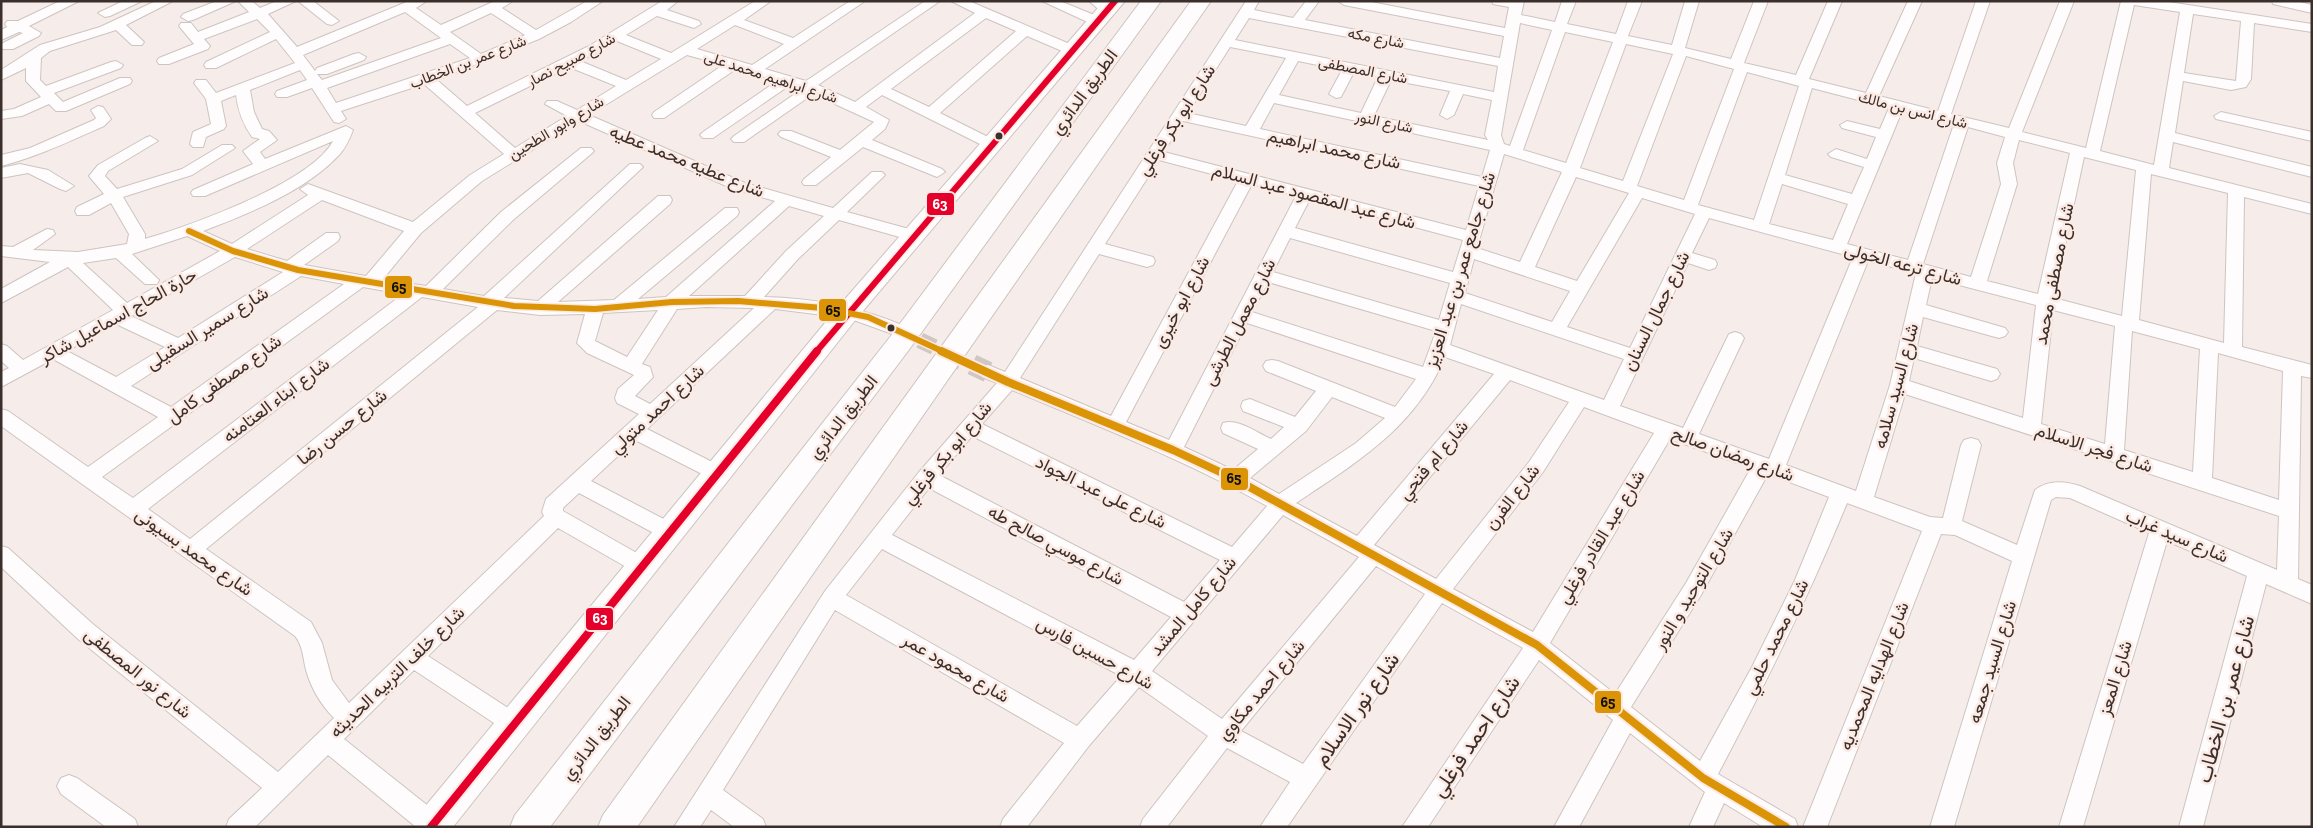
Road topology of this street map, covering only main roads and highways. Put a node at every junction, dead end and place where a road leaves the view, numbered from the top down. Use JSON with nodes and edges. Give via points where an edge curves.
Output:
{"nodes":[{"id":1,"x":1151,"y":1,"type":"edge"},
{"id":2,"x":1201,"y":1,"type":"edge"},
{"id":3,"x":1104,"y":9,"type":"edge"},
{"id":4,"x":432,"y":826,"type":"edge"},
{"id":5,"x":528,"y":827,"type":"edge"},
{"id":6,"x":616,"y":827,"type":"edge"}],
"edges":[{"from":1,"to":5,"type":"main road","name":"الطريق الدائري","via":[[899,344]]},
{"from":2,"to":6,"type":"main road"},
{"from":3,"to":4,"type":"main road","via":[[1074,51],[848,312]]}]}
